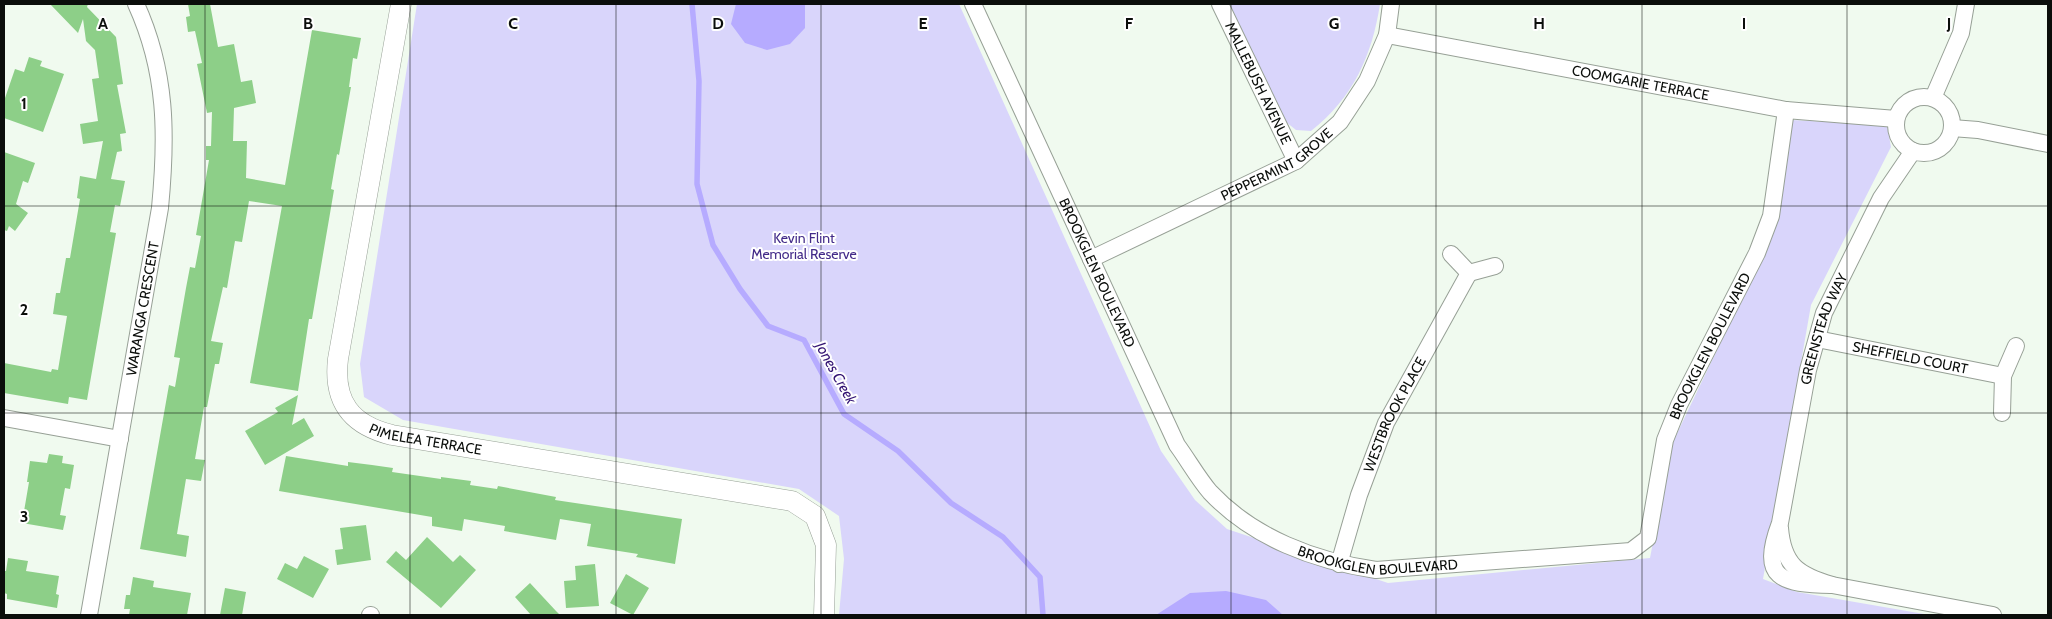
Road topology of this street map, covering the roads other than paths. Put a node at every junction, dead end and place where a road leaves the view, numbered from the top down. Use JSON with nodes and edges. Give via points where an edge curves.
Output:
{"nodes":[{"id":1,"x":136,"y":4,"type":"edge"},
{"id":2,"x":401,"y":4,"type":"edge"},
{"id":3,"x":973,"y":4,"type":"edge"},
{"id":4,"x":1220,"y":4,"type":"edge"},
{"id":5,"x":1391,"y":4,"type":"edge"},
{"id":6,"x":1966,"y":4,"type":"edge"},
{"id":7,"x":1387,"y":35,"type":"junction"},
{"id":8,"x":1933,"y":98,"type":"junction"},
{"id":9,"x":1786,"y":110,"type":"junction"},
{"id":10,"x":1896,"y":119,"type":"junction"},
{"id":11,"x":1952,"y":128,"type":"junction"},
{"id":12,"x":2048,"y":144,"type":"edge"},
{"id":13,"x":1913,"y":151,"type":"junction"},
{"id":14,"x":1296,"y":161,"type":"junction"},
{"id":15,"x":1451,"y":254,"type":"dead end"},
{"id":16,"x":1091,"y":259,"type":"junction"},
{"id":17,"x":1495,"y":266,"type":"dead end"},
{"id":18,"x":1469,"y":273,"type":"junction"},
{"id":19,"x":1816,"y":339,"type":"junction"},
{"id":20,"x":2016,"y":346,"type":"dead end"},
{"id":21,"x":2003,"y":376,"type":"junction"},
{"id":22,"x":2002,"y":413,"type":"dead end"},
{"id":23,"x":4,"y":418,"type":"edge"},
{"id":24,"x":120,"y":439,"type":"junction"},
{"id":25,"x":1339,"y":564,"type":"junction"},
{"id":26,"x":88,"y":615,"type":"edge"},
{"id":27,"x":824,"y":615,"type":"edge"},
{"id":28,"x":1993,"y":615,"type":"edge"}],
"edges":[{"from":1,"to":24,"type":"street","name":"WARANGA CRESCENT","via":[[157,61],[165,154],[160,208]]},
{"from":2,"to":27,"type":"street","name":"PIMELEA TERRACE","via":[[338,359],[337,385],[344,405],[365,424],[392,435],[792,501],[815,516],[826,545]]},
{"from":3,"to":16,"type":"street","name":"BROOKGLEN BOULEVARD"},
{"from":4,"to":14,"type":"street","name":"MALLEBUSH AVENUE"},
{"from":5,"to":7,"type":"street","name":"PEPPERMINT GROVE"},
{"from":6,"to":8,"type":"street","via":[[1961,33]]},
{"from":7,"to":9,"type":"street","name":"COOMGARIE TERRACE"},
{"from":7,"to":14,"type":"street","name":"PEPPERMINT GROVE","via":[[1367,81],[1340,122]]},
{"from":8,"to":10,"type":"street","via":[[1922,96],[1913,99],[1900,110]]},
{"from":8,"to":11,"type":"street","via":[[1949,112]]},
{"from":9,"to":10,"type":"street","name":"COOMGARIE TERRACE"},
{"from":9,"to":25,"type":"street","name":"BROOKGLEN BOULEVARD","via":[[1771,216],[1757,253],[1679,405],[1665,440],[1648,538],[1631,551],[1376,570]]},
{"from":10,"to":13,"type":"street","via":[[1899,139]]},
{"from":11,"to":12,"type":"street"},
{"from":11,"to":13,"type":"street","via":[[1942,146],[1923,153]]},
{"from":13,"to":19,"type":"street","name":"GREENSTEAD WAY","via":[[1881,198],[1824,312]]},
{"from":14,"to":16,"type":"street","name":"PEPPERMINT GROVE"},
{"from":15,"to":18,"type":"street"},
{"from":16,"to":25,"type":"street","name":"BROOKGLEN BOULEVARD","via":[[1177,445],[1210,492],[1250,526],[1307,555]]},
{"from":17,"to":18,"type":"street"},
{"from":18,"to":25,"type":"street","name":"WESTBROOK PLACE","via":[[1386,423],[1359,494]]},
{"from":19,"to":21,"type":"street","name":"SHEFFIELD COURT"},
{"from":19,"to":28,"type":"street","name":"GREENSTEAD WAY","via":[[1780,523],[1782,546],[1795,569],[1832,585]]},
{"from":20,"to":21,"type":"street"},
{"from":21,"to":22,"type":"street"},
{"from":23,"to":24,"type":"street"},
{"from":24,"to":26,"type":"street","name":"WARANGA CRESCENT"}]}
